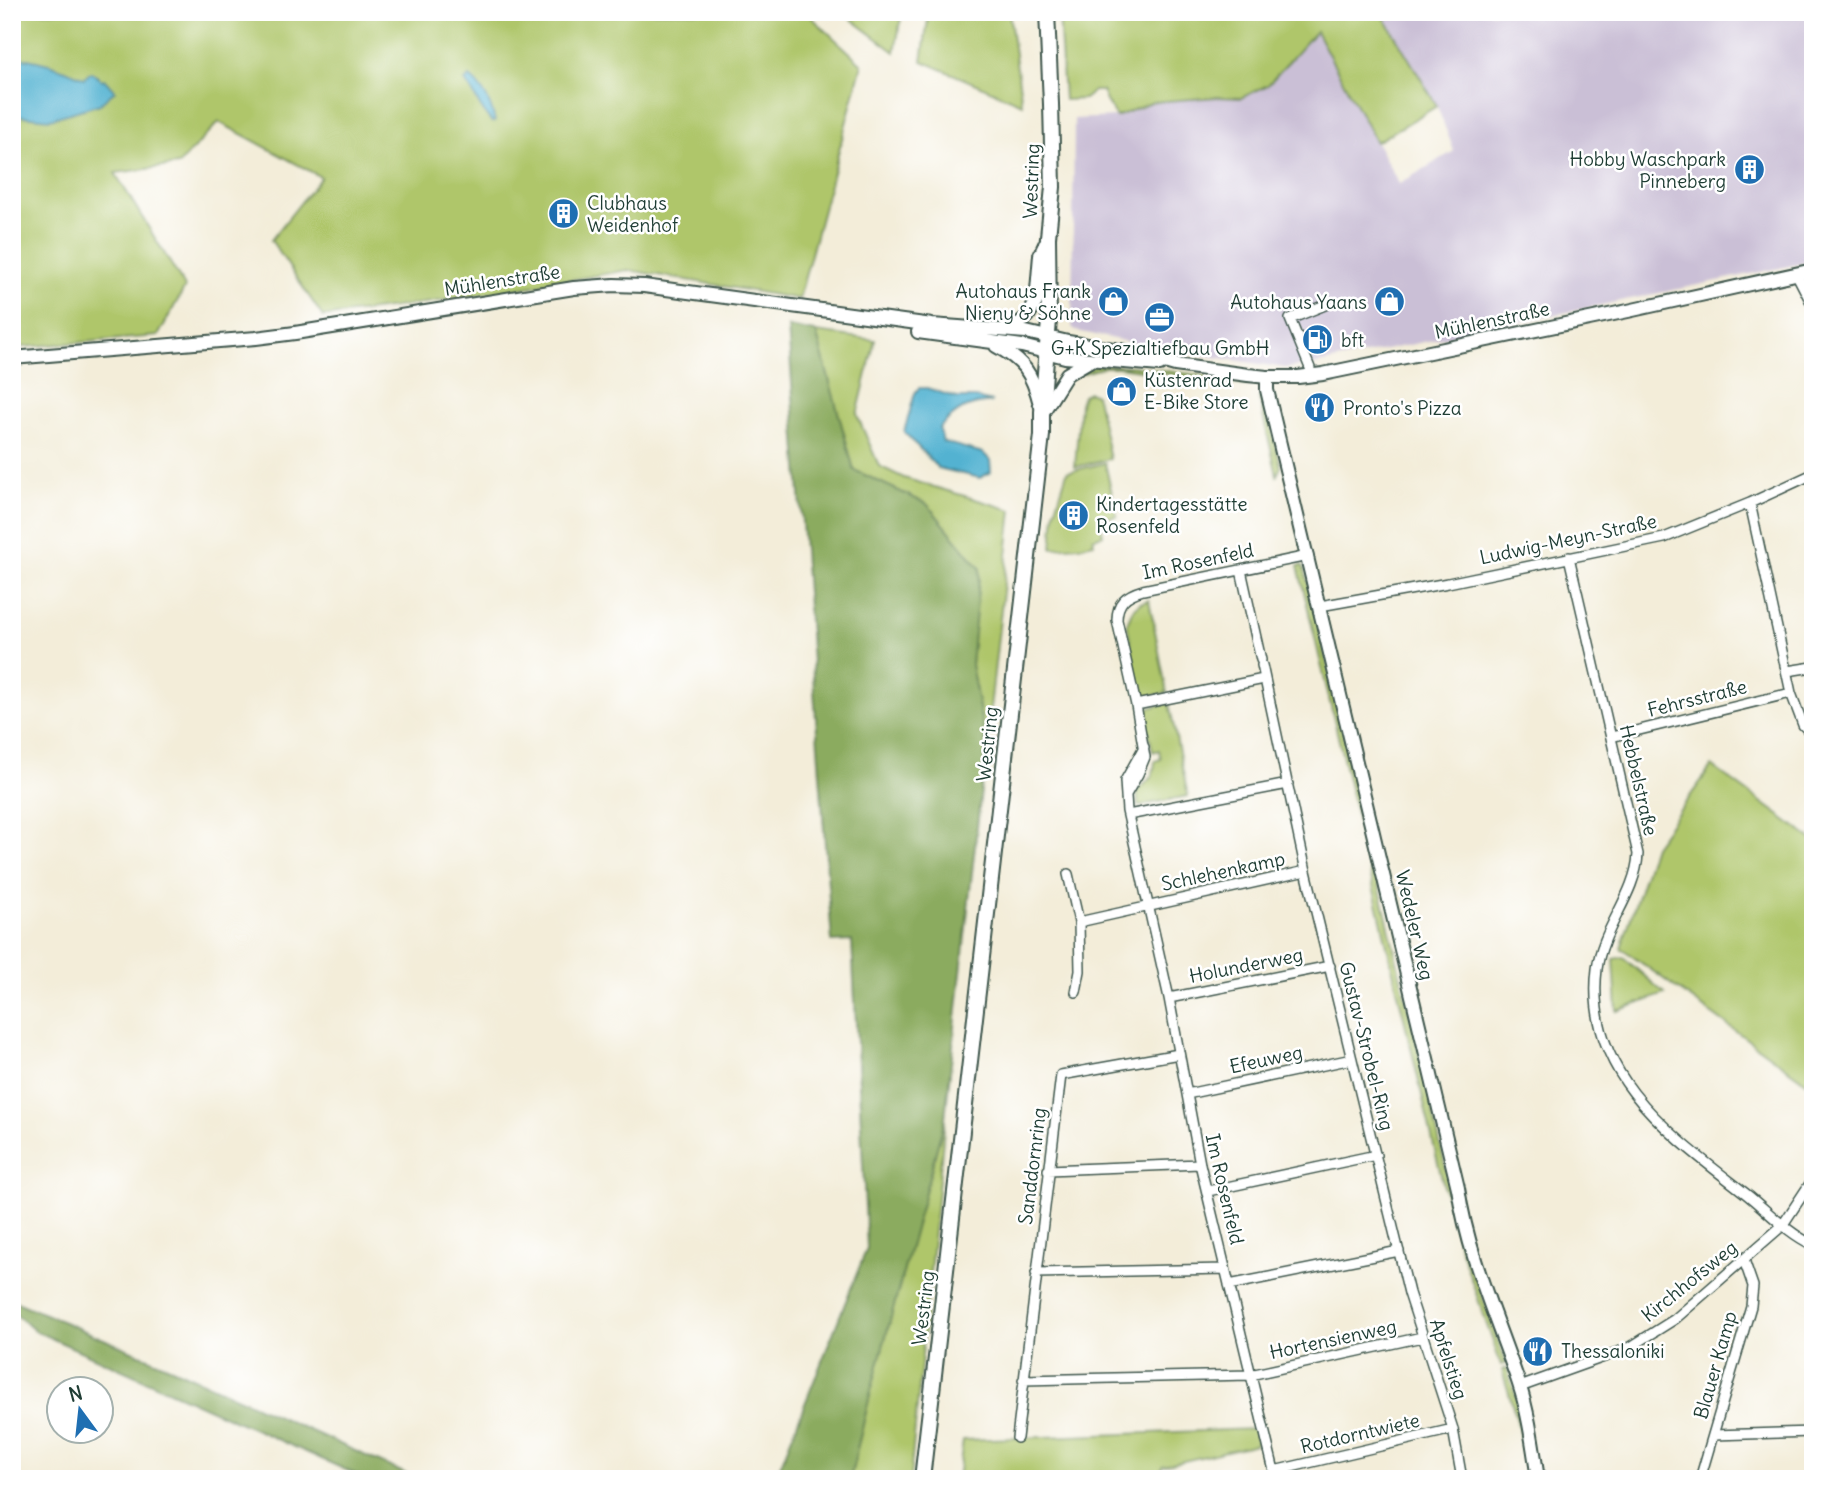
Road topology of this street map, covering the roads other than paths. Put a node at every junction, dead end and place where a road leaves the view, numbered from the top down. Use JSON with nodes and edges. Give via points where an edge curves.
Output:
{"nodes":[{"id":1,"x":1047,"y":12,"type":"edge"},
{"id":2,"x":1048,"y":237,"type":"junction"},
{"id":3,"x":1813,"y":270,"type":"edge"},
{"id":4,"x":1796,"y":273,"type":"junction"},
{"id":5,"x":1325,"y":305,"type":"dead end"},
{"id":6,"x":1813,"y":306,"type":"edge"},
{"id":7,"x":847,"y":315,"type":"junction"},
{"id":8,"x":1000,"y":330,"type":"junction"},
{"id":9,"x":1048,"y":337,"type":"junction"},
{"id":10,"x":989,"y":343,"type":"junction"},
{"id":11,"x":1047,"y":353,"type":"junction"},
{"id":12,"x":12,"y":358,"type":"edge"},
{"id":13,"x":1091,"y":360,"type":"junction"},
{"id":14,"x":1175,"y":365,"type":"junction"},
{"id":15,"x":1310,"y":368,"type":"dead end"},
{"id":16,"x":1267,"y":377,"type":"junction"},
{"id":17,"x":1042,"y":412,"type":"junction"},
{"id":18,"x":1813,"y":474,"type":"edge"},
{"id":19,"x":1750,"y":503,"type":"junction"},
{"id":20,"x":1308,"y":556,"type":"junction"},
{"id":21,"x":1569,"y":556,"type":"junction"},
{"id":22,"x":1241,"y":570,"type":"junction"},
{"id":23,"x":1320,"y":606,"type":"junction"},
{"id":24,"x":1813,"y":667,"type":"edge"},
{"id":25,"x":1787,"y":671,"type":"junction"},
{"id":26,"x":1264,"y":679,"type":"junction"},
{"id":27,"x":1791,"y":693,"type":"junction"},
{"id":28,"x":1136,"y":705,"type":"junction"},
{"id":29,"x":1813,"y":735,"type":"edge"},
{"id":30,"x":1611,"y":737,"type":"junction"},
{"id":31,"x":1288,"y":784,"type":"junction"},
{"id":32,"x":1128,"y":815,"type":"junction"},
{"id":33,"x":1306,"y":871,"type":"junction"},
{"id":34,"x":1068,"y":874,"type":"dead end"},
{"id":35,"x":1148,"y":906,"type":"junction"},
{"id":36,"x":1079,"y":922,"type":"junction"},
{"id":37,"x":1330,"y":966,"type":"junction"},
{"id":38,"x":1076,"y":992,"type":"dead end"},
{"id":39,"x":1168,"y":998,"type":"junction"},
{"id":40,"x":1179,"y":1054,"type":"junction"},
{"id":41,"x":1352,"y":1059,"type":"junction"},
{"id":42,"x":1187,"y":1094,"type":"junction"},
{"id":43,"x":1377,"y":1155,"type":"junction"},
{"id":44,"x":1200,"y":1164,"type":"junction"},
{"id":45,"x":1048,"y":1170,"type":"junction"},
{"id":46,"x":1813,"y":1179,"type":"edge"},
{"id":47,"x":1208,"y":1191,"type":"junction"},
{"id":48,"x":1782,"y":1226,"type":"junction"},
{"id":49,"x":1813,"y":1245,"type":"edge"},
{"id":50,"x":1399,"y":1251,"type":"junction"},
{"id":51,"x":1744,"y":1260,"type":"junction"},
{"id":52,"x":1225,"y":1269,"type":"junction"},
{"id":53,"x":1036,"y":1273,"type":"junction"},
{"id":54,"x":1229,"y":1285,"type":"junction"},
{"id":55,"x":1422,"y":1337,"type":"junction"},
{"id":56,"x":1250,"y":1375,"type":"junction"},
{"id":57,"x":1023,"y":1380,"type":"junction"},
{"id":58,"x":1520,"y":1387,"type":"junction"},
{"id":59,"x":1453,"y":1429,"type":"junction"},
{"id":60,"x":1813,"y":1432,"type":"edge"},
{"id":61,"x":1713,"y":1435,"type":"junction"},
{"id":62,"x":1017,"y":1437,"type":"dead end"},
{"id":63,"x":1275,"y":1475,"type":"edge"},
{"id":64,"x":922,"y":1479,"type":"edge"},
{"id":65,"x":1462,"y":1479,"type":"edge"},
{"id":66,"x":1538,"y":1479,"type":"edge"},
{"id":67,"x":1700,"y":1479,"type":"edge"}],
"edges":[{"from":1,"to":2,"type":"main road","name":"Westring","via":[[1053,149]]},
{"from":2,"to":8,"type":"main road","via":[[1040,255],[1036,302],[1016,326]]},
{"from":2,"to":9,"type":"main road","name":"Westring"},
{"from":3,"to":4,"type":"main road","name":"Mühlenstraße"},
{"from":4,"to":6,"type":"street"},
{"from":4,"to":16,"type":"main road","name":"Mühlenstraße","via":[[1323,374]]},
{"from":5,"to":15,"type":"street","via":[[1290,320]]},
{"from":7,"to":8,"type":"main road","name":"Mühlenstraße"},
{"from":7,"to":10,"type":"main road","name":"Mühlenstraße"},
{"from":7,"to":12,"type":"main road","name":"Mühlenstraße","via":[[614,285],[295,333]]},
{"from":8,"to":9,"type":"main road","name":"Mühlenstraße"},
{"from":9,"to":11,"type":"main road","name":"Westring"},
{"from":9,"to":14,"type":"main road","name":"Mühlenstraße"},
{"from":10,"to":11,"type":"main road","name":"Mühlenstraße"},
{"from":10,"to":17,"type":"main road","via":[[1027,369]]},
{"from":11,"to":13,"type":"main road","name":"Mühlenstraße"},
{"from":11,"to":17,"type":"main road","name":"Westring"},
{"from":13,"to":14,"type":"main road","name":"Mühlenstraße"},
{"from":13,"to":17,"type":"main road","via":[[1063,379]]},
{"from":14,"to":16,"type":"main road","name":"Mühlenstraße"},
{"from":16,"to":20,"type":"main road","name":"Wedeler Weg"},
{"from":17,"to":64,"type":"main road","name":"Westring"},
{"from":18,"to":19,"type":"street","name":"Ludwig-Meyn-Straße"},
{"from":19,"to":21,"type":"street","name":"Ludwig-Meyn-Straße","via":[[1664,538]]},
{"from":19,"to":25,"type":"street"},
{"from":20,"to":22,"type":"street","name":"Im Rosenfeld"},
{"from":20,"to":23,"type":"main road","name":"Wedeler Weg"},
{"from":21,"to":23,"type":"street","name":"Ludwig-Meyn-Straße"},
{"from":21,"to":30,"type":"street","name":"Hebbelstraße"},
{"from":22,"to":26,"type":"street","name":"Gustav-Strobel-Ring"},
{"from":22,"to":28,"type":"street","name":"Im Rosenfeld","via":[[1143,590],[1122,600],[1117,620]]},
{"from":23,"to":58,"type":"main road","name":"Wedeler Weg","via":[[1470,1246]]},
{"from":24,"to":25,"type":"street"},
{"from":25,"to":27,"type":"street"},
{"from":26,"to":28,"type":"street"},
{"from":26,"to":31,"type":"street","name":"Gustav-Strobel-Ring"},
{"from":27,"to":29,"type":"street","via":[[1803,725]]},
{"from":27,"to":30,"type":"street","name":"Fehrsstraße"},
{"from":28,"to":32,"type":"street","name":"Im Rosenfeld","via":[[1144,757],[1125,798]]},
{"from":30,"to":48,"type":"street","name":"Hebbelstraße","via":[[1638,863],[1597,967],[1597,1006],[1607,1048],[1639,1102],[1661,1125]]},
{"from":31,"to":32,"type":"street"},
{"from":31,"to":33,"type":"street","name":"Gustav-Strobel-Ring"},
{"from":32,"to":35,"type":"street","name":"Im Rosenfeld"},
{"from":33,"to":35,"type":"street","name":"Schlehenkamp"},
{"from":33,"to":37,"type":"street","name":"Gustav-Strobel-Ring"},
{"from":34,"to":36,"type":"street"},
{"from":35,"to":36,"type":"street"},
{"from":35,"to":39,"type":"street","name":"Im Rosenfeld"},
{"from":36,"to":38,"type":"street"},
{"from":37,"to":39,"type":"street","name":"Holunderweg"},
{"from":37,"to":41,"type":"street","name":"Gustav-Strobel-Ring"},
{"from":39,"to":40,"type":"street","name":"Im Rosenfeld"},
{"from":40,"to":42,"type":"street","name":"Im Rosenfeld"},
{"from":40,"to":45,"type":"street","name":"Sanddornring","via":[[1061,1075]]},
{"from":41,"to":42,"type":"street","name":"Efeuweg"},
{"from":41,"to":43,"type":"street","name":"Gustav-Strobel-Ring"},
{"from":42,"to":44,"type":"street","name":"Im Rosenfeld"},
{"from":43,"to":47,"type":"street"},
{"from":43,"to":50,"type":"street","name":"Gustav-Strobel-Ring"},
{"from":44,"to":45,"type":"street"},
{"from":44,"to":47,"type":"street","name":"Im Rosenfeld"},
{"from":45,"to":53,"type":"street","name":"Sanddornring"},
{"from":46,"to":48,"type":"street","name":"Kirchhofsweg"},
{"from":47,"to":52,"type":"street","name":"Im Rosenfeld"},
{"from":48,"to":49,"type":"street","name":"Hebbelstraße"},
{"from":48,"to":51,"type":"street","name":"Kirchhofsweg"},
{"from":50,"to":54,"type":"street"},
{"from":50,"to":55,"type":"street","name":"Apfelstieg"},
{"from":51,"to":58,"type":"street","name":"Kirchhofsweg","via":[[1649,1337]]},
{"from":51,"to":61,"type":"street","name":"Blauer Kamp","via":[[1753,1296]]},
{"from":52,"to":53,"type":"street"},
{"from":52,"to":54,"type":"street","name":"Im Rosenfeld"},
{"from":53,"to":57,"type":"street","name":"Sanddornring"},
{"from":54,"to":56,"type":"street","name":"Im Rosenfeld"},
{"from":55,"to":56,"type":"street","name":"Hortensienweg"},
{"from":55,"to":59,"type":"street","name":"Apfelstieg"},
{"from":56,"to":57,"type":"street"},
{"from":56,"to":63,"type":"street","name":"Im Rosenfeld"},
{"from":57,"to":62,"type":"street","name":"Sanddornring"},
{"from":58,"to":66,"type":"main road","name":"Wedeler Weg"},
{"from":59,"to":63,"type":"street","name":"Rotdorntwiete"},
{"from":59,"to":65,"type":"street","name":"Apfelstieg"},
{"from":60,"to":61,"type":"street"},
{"from":61,"to":67,"type":"street","name":"Blauer Kamp"}]}
